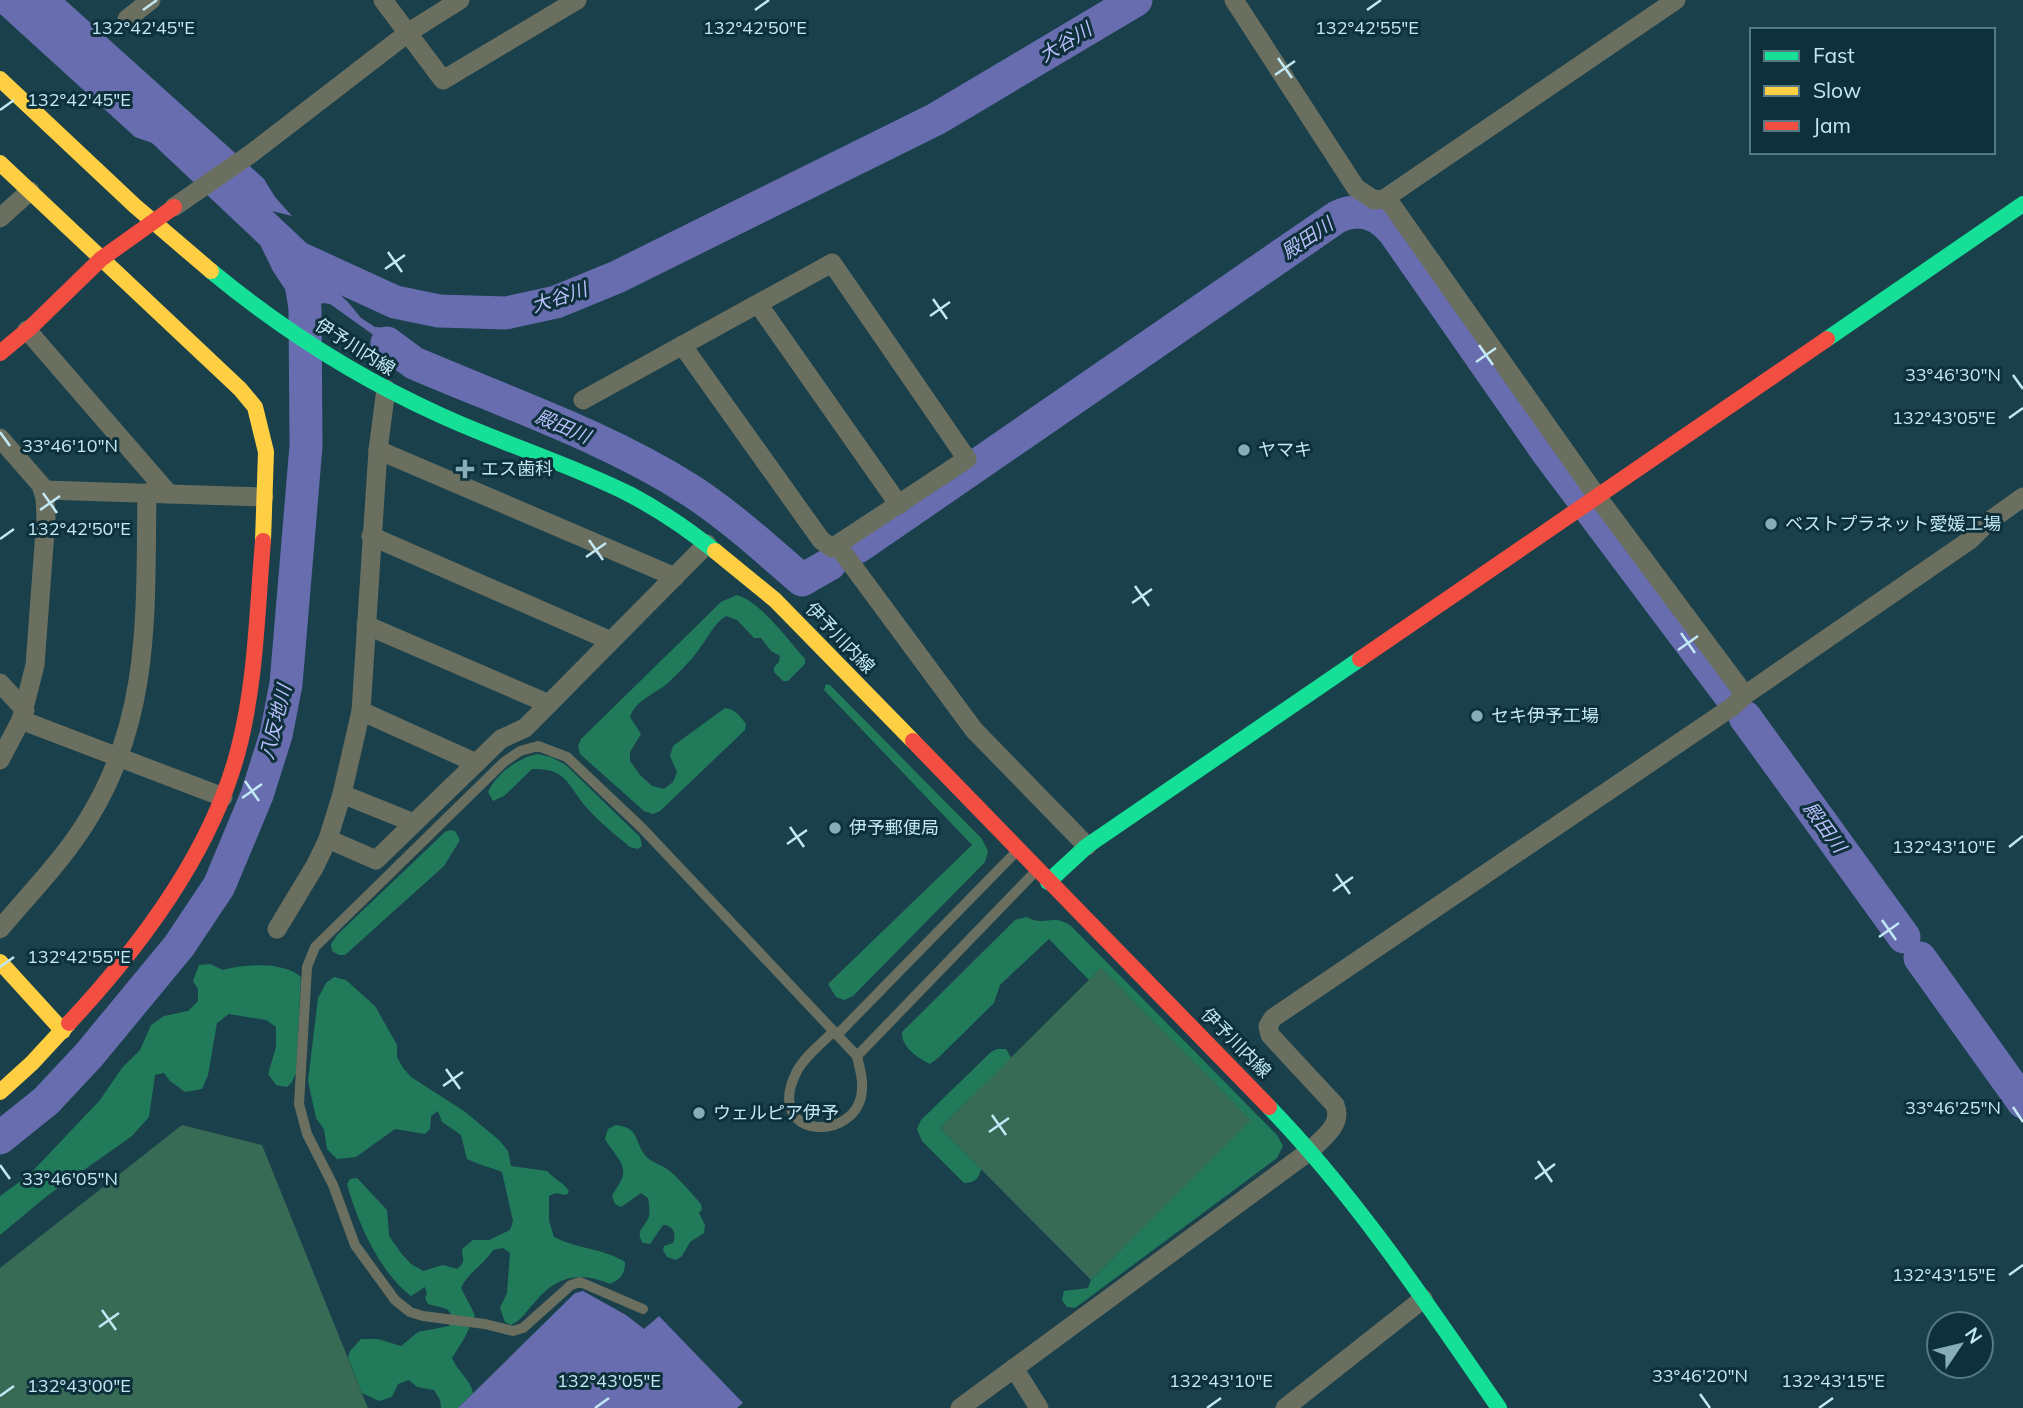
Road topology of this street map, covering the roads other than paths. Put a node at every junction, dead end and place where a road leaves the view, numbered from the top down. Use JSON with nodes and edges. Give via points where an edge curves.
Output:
{"nodes":[{"id":1,"x":150,"y":0,"type":"edge"},
{"id":2,"x":383,"y":0,"type":"edge"},
{"id":3,"x":460,"y":0,"type":"edge"},
{"id":4,"x":577,"y":0,"type":"edge"},
{"id":5,"x":1234,"y":0,"type":"edge"},
{"id":6,"x":1675,"y":0,"type":"edge"},
{"id":7,"x":127,"y":19,"type":"dead end"},
{"id":8,"x":409,"y":32,"type":"junction"},
{"id":9,"x":0,"y":79,"type":"edge"},
{"id":10,"x":0,"y":163,"type":"edge"},
{"id":11,"x":30,"y":191,"type":"junction"},
{"id":12,"x":1384,"y":199,"type":"junction"},
{"id":13,"x":2023,"y":204,"type":"edge"},
{"id":14,"x":174,"y":208,"type":"joint"},
{"id":15,"x":0,"y":218,"type":"edge"},
{"id":16,"x":152,"y":221,"type":"junction"},
{"id":17,"x":101,"y":259,"type":"junction"},
{"id":18,"x":758,"y":304,"type":"junction"},
{"id":19,"x":27,"y":330,"type":"junction"},
{"id":20,"x":682,"y":345,"type":"junction"},
{"id":21,"x":0,"y":353,"type":"edge"},
{"id":22,"x":386,"y":388,"type":"junction"},
{"id":23,"x":583,"y":400,"type":"dead end"},
{"id":24,"x":378,"y":450,"type":"junction"},
{"id":25,"x":4,"y":451,"type":"edge"},
{"id":26,"x":44,"y":490,"type":"junction"},
{"id":27,"x":146,"y":493,"type":"junction"},
{"id":28,"x":169,"y":494,"type":"junction"},
{"id":29,"x":1596,"y":495,"type":"junction"},
{"id":30,"x":264,"y":497,"type":"junction"},
{"id":31,"x":2023,"y":497,"type":"edge"},
{"id":32,"x":899,"y":505,"type":"junction"},
{"id":33,"x":372,"y":536,"type":"junction"},
{"id":34,"x":707,"y":544,"type":"junction"},
{"id":35,"x":838,"y":546,"type":"junction"},
{"id":36,"x":675,"y":577,"type":"junction"},
{"id":37,"x":366,"y":625,"type":"junction"},
{"id":38,"x":611,"y":641,"type":"junction"},
{"id":39,"x":0,"y":682,"type":"edge"},
{"id":40,"x":1745,"y":695,"type":"junction"},
{"id":41,"x":549,"y":704,"type":"junction"},
{"id":42,"x":361,"y":711,"type":"junction"},
{"id":43,"x":23,"y":715,"type":"junction"},
{"id":44,"x":120,"y":756,"type":"junction"},
{"id":45,"x":0,"y":760,"type":"edge"},
{"id":46,"x":477,"y":763,"type":"junction"},
{"id":47,"x":342,"y":794,"type":"junction"},
{"id":48,"x":223,"y":797,"type":"junction"},
{"id":49,"x":414,"y":823,"type":"junction"},
{"id":50,"x":328,"y":838,"type":"junction"},
{"id":51,"x":1087,"y":846,"type":"junction"},
{"id":52,"x":1017,"y":850,"type":"junction"},
{"id":53,"x":1043,"y":876,"type":"junction"},
{"id":54,"x":0,"y":929,"type":"edge"},
{"id":55,"x":276,"y":929,"type":"dead end"},
{"id":56,"x":0,"y":962,"type":"edge"},
{"id":57,"x":63,"y":1031,"type":"junction"},
{"id":58,"x":835,"y":1033,"type":"junction"},
{"id":59,"x":857,"y":1056,"type":"junction"},
{"id":60,"x":0,"y":1092,"type":"edge"},
{"id":61,"x":1311,"y":1150,"type":"junction"},
{"id":62,"x":1423,"y":1298,"type":"junction"},
{"id":63,"x":643,"y":1309,"type":"dead end"},
{"id":64,"x":1014,"y":1367,"type":"junction"},
{"id":65,"x":960,"y":1408,"type":"edge"},
{"id":66,"x":1039,"y":1408,"type":"edge"},
{"id":67,"x":1285,"y":1408,"type":"edge"},
{"id":68,"x":1499,"y":1408,"type":"edge"}],
"edges":[{"from":1,"to":7,"type":"street"},
{"from":2,"to":8,"type":"street"},
{"from":3,"to":8,"type":"street"},
{"from":4,"to":8,"type":"street","via":[[443,80]]},
{"from":5,"to":12,"type":"street","via":[[1356,188],[1374,200]]},
{"from":6,"to":12,"type":"street"},
{"from":8,"to":14,"type":"street"},
{"from":9,"to":16,"type":"street","name":"伊予川内線"},
{"from":10,"to":11,"type":"street"},
{"from":11,"to":15,"type":"street"},
{"from":11,"to":17,"type":"street"},
{"from":12,"to":29,"type":"street"},
{"from":13,"to":29,"type":"street"},
{"from":14,"to":16,"type":"street"},
{"from":16,"to":17,"type":"street"},
{"from":16,"to":22,"type":"street","name":"伊予川内線","via":[[254,304],[332,358]]},
{"from":17,"to":19,"type":"street"},
{"from":17,"to":30,"type":"street","via":[[255,407],[266,452]]},
{"from":18,"to":20,"type":"street"},
{"from":18,"to":32,"type":"street"},
{"from":18,"to":32,"type":"street","via":[[832,263],[967,459]]},
{"from":19,"to":21,"type":"street"},
{"from":19,"to":28,"type":"street"},
{"from":20,"to":23,"type":"street"},
{"from":20,"to":35,"type":"street","via":[[821,540],[832,548]]},
{"from":22,"to":24,"type":"street"},
{"from":22,"to":34,"type":"street","name":"伊予川内線","via":[[457,423],[611,485]]},
{"from":24,"to":33,"type":"street"},
{"from":24,"to":36,"type":"street"},
{"from":25,"to":26,"type":"street"},
{"from":26,"to":27,"type":"street"},
{"from":26,"to":43,"type":"street","via":[[39,628]]},
{"from":27,"to":28,"type":"street"},
{"from":27,"to":44,"type":"street","via":[[139,679]]},
{"from":28,"to":30,"type":"street"},
{"from":29,"to":40,"type":"street"},
{"from":29,"to":51,"type":"street"},
{"from":30,"to":48,"type":"street","via":[[252,678],[238,752]]},
{"from":31,"to":40,"type":"street","via":[[1970,540]]},
{"from":32,"to":35,"type":"street"},
{"from":33,"to":37,"type":"street"},
{"from":33,"to":38,"type":"street"},
{"from":34,"to":36,"type":"street"},
{"from":34,"to":52,"type":"street","name":"伊予川内線","via":[[798,622]]},
{"from":35,"to":51,"type":"street","via":[[974,730]]},
{"from":36,"to":38,"type":"street"},
{"from":37,"to":41,"type":"street"},
{"from":37,"to":42,"type":"street"},
{"from":38,"to":41,"type":"street"},
{"from":39,"to":43,"type":"street"},
{"from":40,"to":61,"type":"street","via":[[1273,1018],[1268,1026],[1270,1035],[1338,1114],[1332,1128]]},
{"from":41,"to":46,"type":"street"},
{"from":42,"to":46,"type":"street"},
{"from":42,"to":47,"type":"street"},
{"from":43,"to":44,"type":"street"},
{"from":43,"to":45,"type":"street"},
{"from":44,"to":48,"type":"street"},
{"from":44,"to":54,"type":"street","via":[[90,817]]},
{"from":46,"to":49,"type":"street"},
{"from":47,"to":49,"type":"street"},
{"from":47,"to":50,"type":"street"},
{"from":48,"to":57,"type":"street","via":[[178,887]]},
{"from":49,"to":50,"type":"street","via":[[376,859]]},
{"from":50,"to":55,"type":"street"},
{"from":51,"to":53,"type":"street"},
{"from":52,"to":53,"type":"street","name":"伊予川内線"},
{"from":52,"to":58,"type":"lane"},
{"from":53,"to":59,"type":"lane"},
{"from":53,"to":61,"type":"street","name":"伊予川内線"},
{"from":56,"to":57,"type":"street"},
{"from":57,"to":60,"type":"street"},
{"from":58,"to":59,"type":"lane"},
{"from":58,"to":59,"type":"lane","via":[[795,1073],[790,1107],[804,1125],[830,1126],[857,1108],[863,1088]]},
{"from":58,"to":63,"type":"lane","via":[[642,828],[567,757],[538,746],[504,762],[315,947],[307,967],[299,1104],[302,1121],[355,1245],[395,1300],[424,1316],[513,1331],[580,1282]]},
{"from":61,"to":62,"type":"street","name":"伊予川内線"},
{"from":61,"to":64,"type":"street"},
{"from":62,"to":67,"type":"street"},
{"from":62,"to":68,"type":"street","name":"伊予川内線"},
{"from":64,"to":65,"type":"street"},
{"from":64,"to":66,"type":"street"}]}
